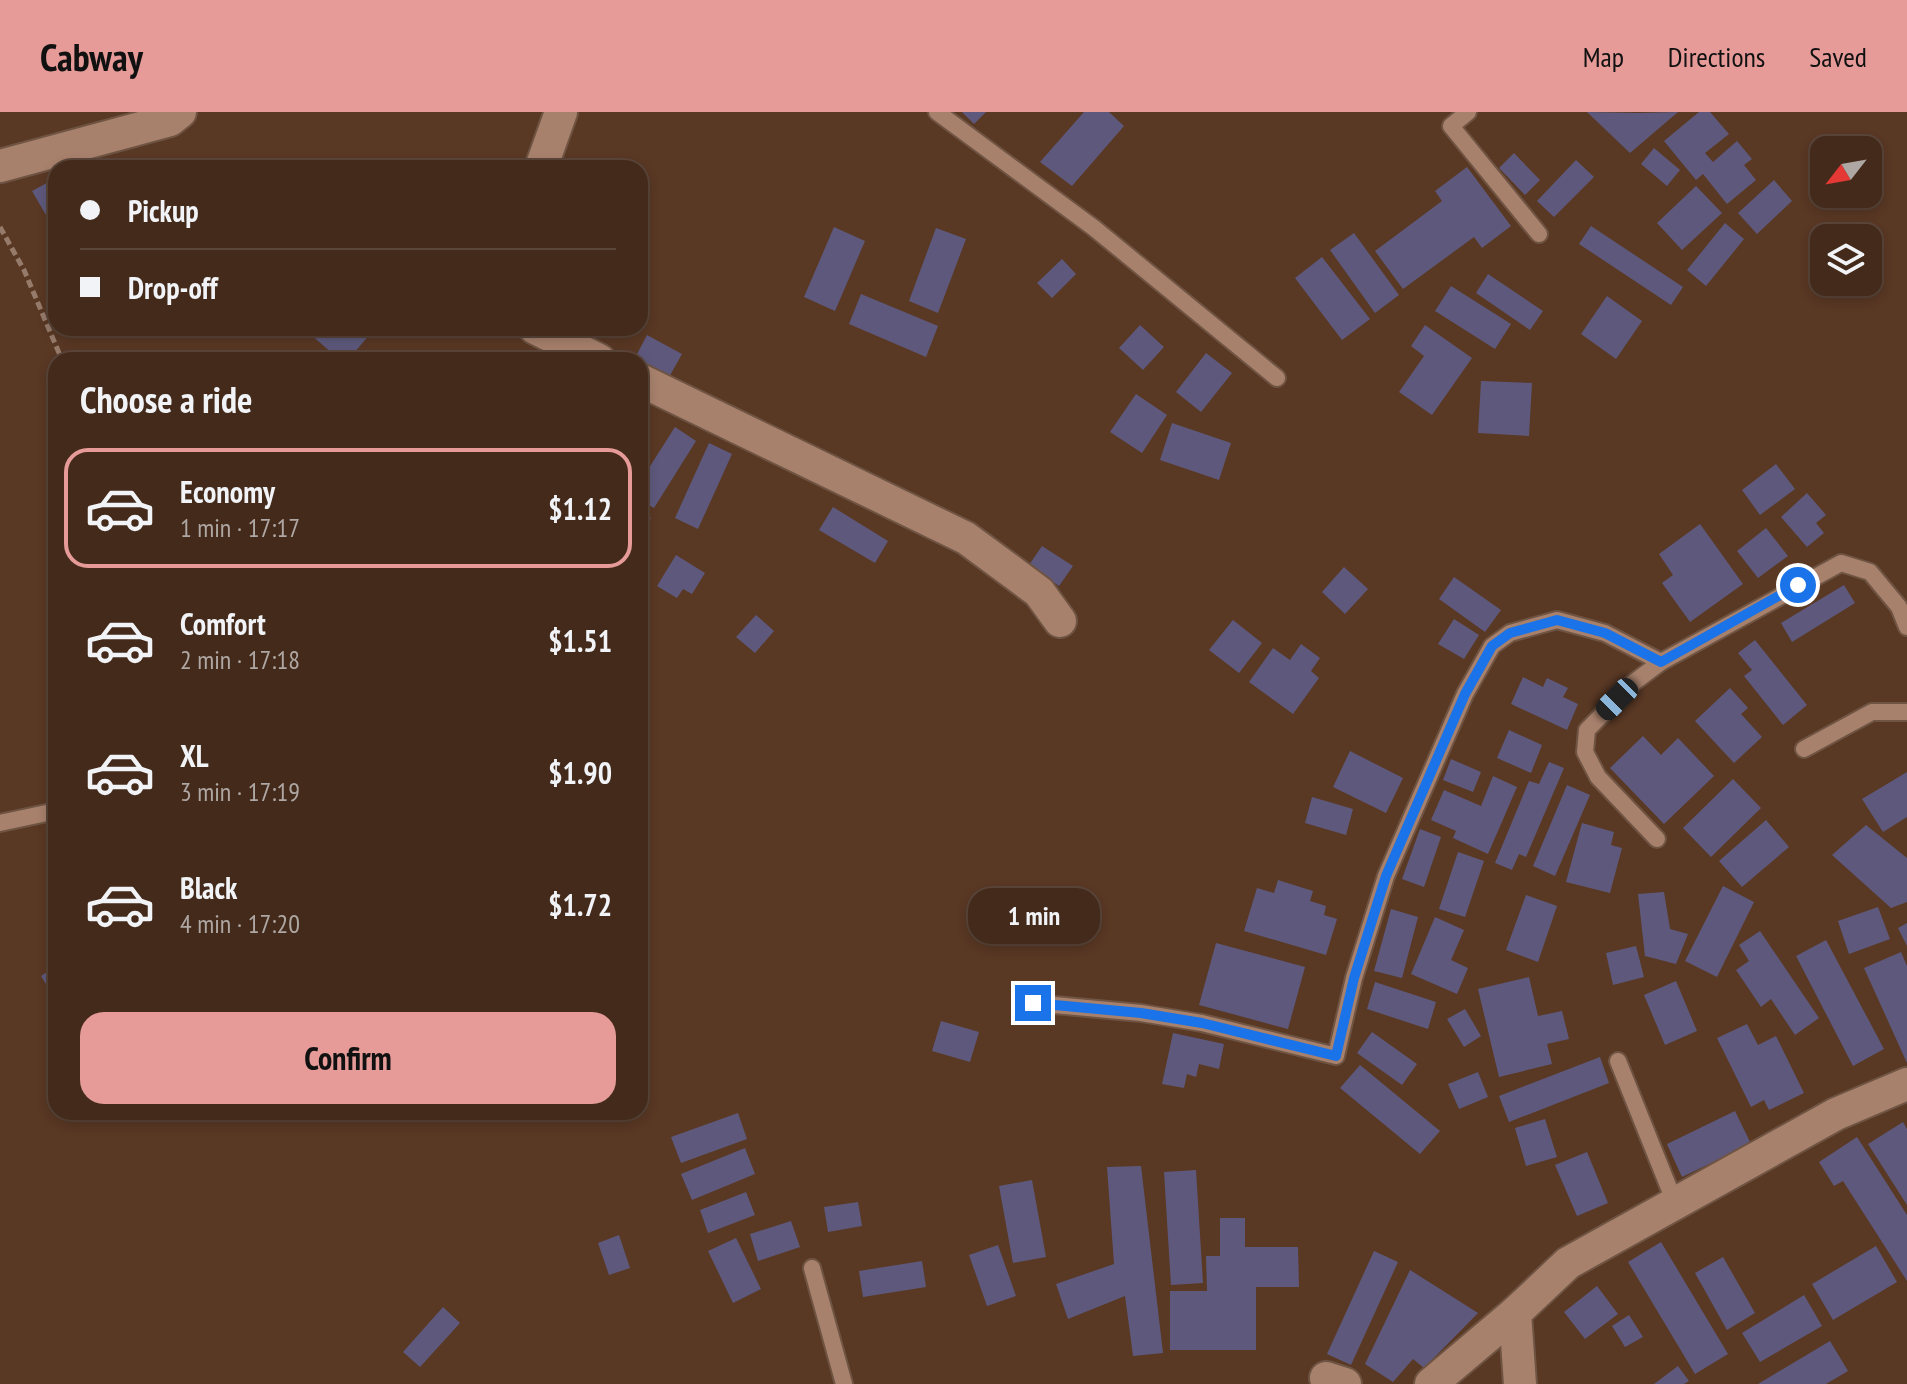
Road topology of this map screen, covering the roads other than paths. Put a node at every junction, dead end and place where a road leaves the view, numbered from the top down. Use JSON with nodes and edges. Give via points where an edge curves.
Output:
{"nodes":[{"id":1,"x":180,"y":112,"type":"edge"},
{"id":2,"x":561,"y":112,"type":"edge"},
{"id":3,"x":937,"y":112,"type":"edge"},
{"id":4,"x":1468,"y":112,"type":"edge"},
{"id":5,"x":544,"y":160,"type":"edge"},
{"id":6,"x":0,"y":166,"type":"edge"},
{"id":7,"x":1539,"y":234,"type":"dead end"},
{"id":8,"x":551,"y":336,"type":"edge"},
{"id":9,"x":583,"y":352,"type":"edge"},
{"id":10,"x":1277,"y":378,"type":"dead end"},
{"id":11,"x":648,"y":384,"type":"edge"},
{"id":12,"x":1060,"y":621,"type":"dead end"},
{"id":13,"x":1907,"y":627,"type":"edge"},
{"id":14,"x":1661,"y":662,"type":"junction"},
{"id":15,"x":1907,"y":712,"type":"edge"},
{"id":16,"x":1804,"y":749,"type":"dead end"},
{"id":17,"x":48,"y":813,"type":"edge"},
{"id":18,"x":0,"y":823,"type":"edge"},
{"id":19,"x":1657,"y":839,"type":"dead end"},
{"id":20,"x":1033,"y":1003,"type":"dead end"},
{"id":21,"x":1618,"y":1061,"type":"dead end"},
{"id":22,"x":1907,"y":1084,"type":"edge"},
{"id":23,"x":1675,"y":1203,"type":"junction"},
{"id":24,"x":812,"y":1268,"type":"dead end"},
{"id":25,"x":1515,"y":1313,"type":"junction"},
{"id":26,"x":844,"y":1384,"type":"edge"},
{"id":27,"x":1431,"y":1384,"type":"edge"},
{"id":28,"x":1520,"y":1384,"type":"edge"}],
"edges":[{"from":1,"to":6,"type":"street","via":[[170,120]]},
{"from":2,"to":5,"type":"street"},
{"from":3,"to":10,"type":"lane","via":[[1094,228]]},
{"from":4,"to":7,"type":"lane","via":[[1451,126]]},
{"from":8,"to":9,"type":"street"},
{"from":11,"to":12,"type":"street","via":[[966,538],[1039,592]]},
{"from":13,"to":14,"type":"lane","via":[[1899,607],[1870,572],[1841,563]]},
{"from":14,"to":19,"type":"lane","via":[[1587,730],[1585,752],[1598,777]]},
{"from":14,"to":20,"type":"lane","via":[[1605,633],[1557,620],[1510,633],[1492,646],[1465,694],[1386,876],[1336,1056],[1202,1023]]},
{"from":15,"to":16,"type":"lane","via":[[1872,712]]},
{"from":17,"to":18,"type":"lane"},
{"from":21,"to":23,"type":"lane"},
{"from":22,"to":23,"type":"street","via":[[1836,1114]]},
{"from":23,"to":25,"type":"street","via":[[1568,1263]]},
{"from":24,"to":26,"type":"lane"},
{"from":25,"to":27,"type":"street"},
{"from":25,"to":28,"type":"street"}]}
